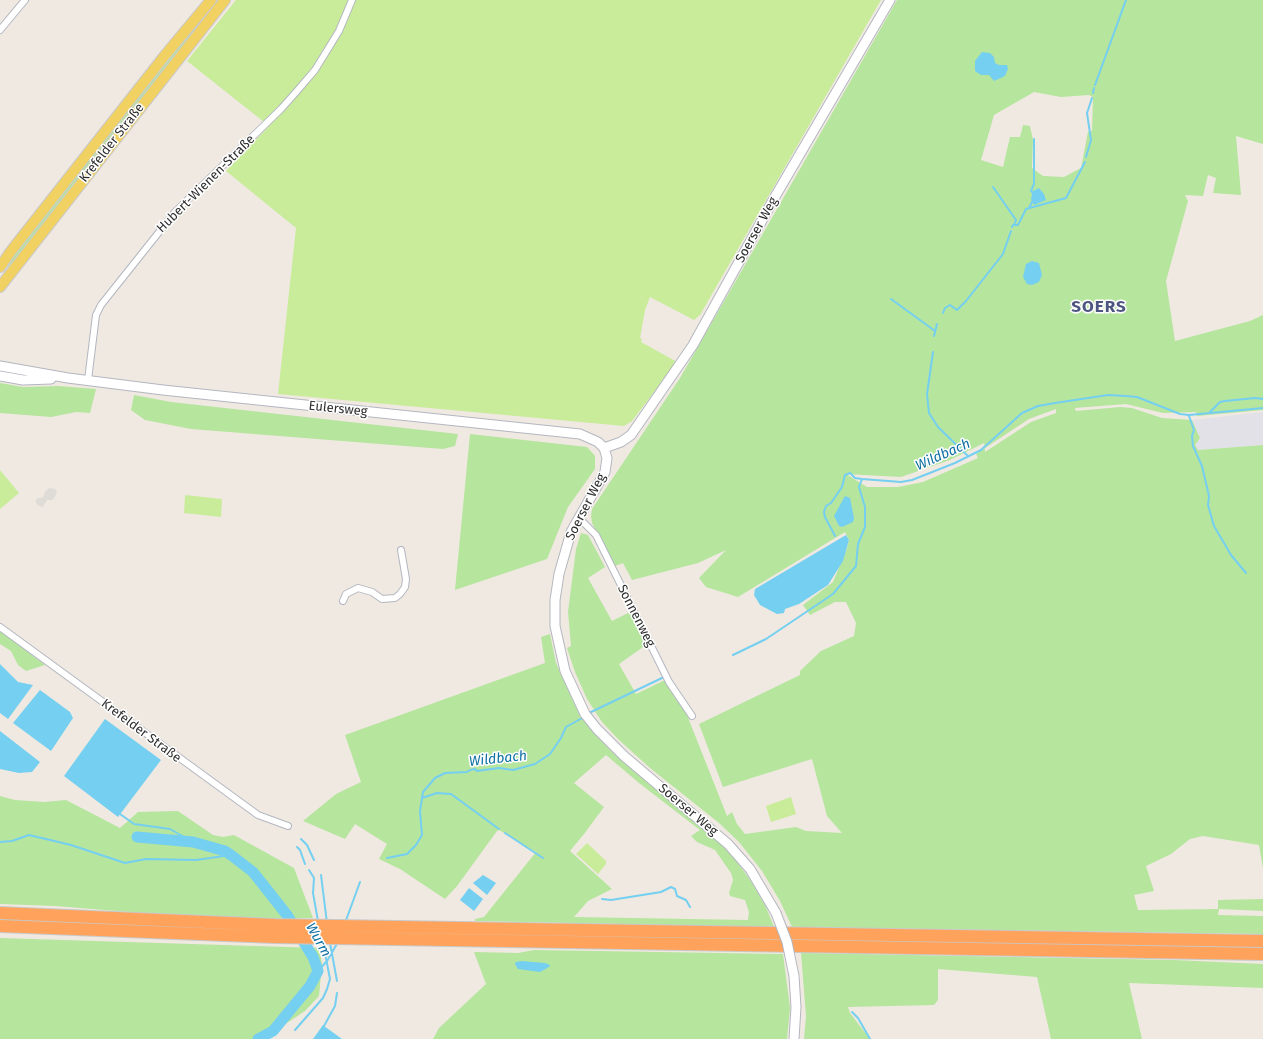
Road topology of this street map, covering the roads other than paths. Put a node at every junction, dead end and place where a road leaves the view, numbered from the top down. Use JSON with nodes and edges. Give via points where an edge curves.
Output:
{"nodes":[{"id":1,"x":25,"y":0,"type":"edge"},
{"id":2,"x":211,"y":0,"type":"edge"},
{"id":3,"x":225,"y":0,"type":"edge"},
{"id":4,"x":352,"y":0,"type":"edge"},
{"id":5,"x":890,"y":0,"type":"edge"},
{"id":6,"x":0,"y":30,"type":"edge"},
{"id":7,"x":0,"y":268,"type":"edge"},
{"id":8,"x":0,"y":287,"type":"edge"},
{"id":9,"x":0,"y":366,"type":"edge"},
{"id":10,"x":0,"y":376,"type":"edge"},
{"id":11,"x":68,"y":378,"type":"junction"},
{"id":12,"x":88,"y":380,"type":"junction"},
{"id":13,"x":604,"y":448,"type":"junction"},
{"id":14,"x":577,"y":520,"type":"junction"},
{"id":15,"x":402,"y":550,"type":"dead end"},
{"id":16,"x":343,"y":601,"type":"dead end"},
{"id":17,"x":0,"y":627,"type":"edge"},
{"id":18,"x":692,"y":716,"type":"dead end"},
{"id":19,"x":288,"y":826,"type":"dead end"},
{"id":20,"x":0,"y":913,"type":"edge"},
{"id":21,"x":0,"y":926,"type":"edge"},
{"id":22,"x":275,"y":931,"type":"junction"},
{"id":23,"x":473,"y":935,"type":"junction"},
{"id":24,"x":1263,"y":941,"type":"edge"},
{"id":25,"x":1263,"y":954,"type":"edge"},
{"id":26,"x":794,"y":1039,"type":"edge"}],
"edges":[{"from":1,"to":6,"type":"street"},
{"from":2,"to":7,"type":"main road","name":"Krefelder Straße"},
{"from":3,"to":8,"type":"main road","name":"Krefelder Straße"},
{"from":4,"to":12,"type":"street","name":"Hubert-Wienen-Straße","via":[[339,31],[315,70],[281,109],[170,217],[101,305],[96,315]]},
{"from":5,"to":13,"type":"main road","name":"Soerser Weg","via":[[776,195],[686,357],[631,435]]},
{"from":9,"to":11,"type":"main road","name":"Eulersweg"},
{"from":10,"to":11,"type":"main road","name":"Eulersweg","via":[[36,380]]},
{"from":11,"to":12,"type":"main road","name":"Eulersweg"},
{"from":12,"to":13,"type":"main road","name":"Eulersweg","via":[[580,434],[592,438]]},
{"from":13,"to":14,"type":"main road","name":"Soerser Weg","via":[[607,458],[605,472]]},
{"from":14,"to":18,"type":"street","name":"Sonnenweg","via":[[596,535],[669,682]]},
{"from":14,"to":26,"type":"main road","name":"Soerser Weg","bridge":true,"via":[[565,547],[558,574],[555,614],[557,642],[570,685],[588,718],[624,756],[728,844],[750,869],[776,913],[787,942],[794,976]]},
{"from":15,"to":16,"type":"street","via":[[406,579],[400,594],[395,598],[382,599],[372,592],[358,588],[346,594]]},
{"from":17,"to":19,"type":"street","name":"Krefelder Straße","via":[[258,815]]},
{"from":20,"to":22,"type":"highway"},
{"from":21,"to":22,"type":"highway"},
{"from":22,"to":23,"type":"highway"},
{"from":23,"to":24,"type":"highway"},
{"from":23,"to":25,"type":"highway"}]}
